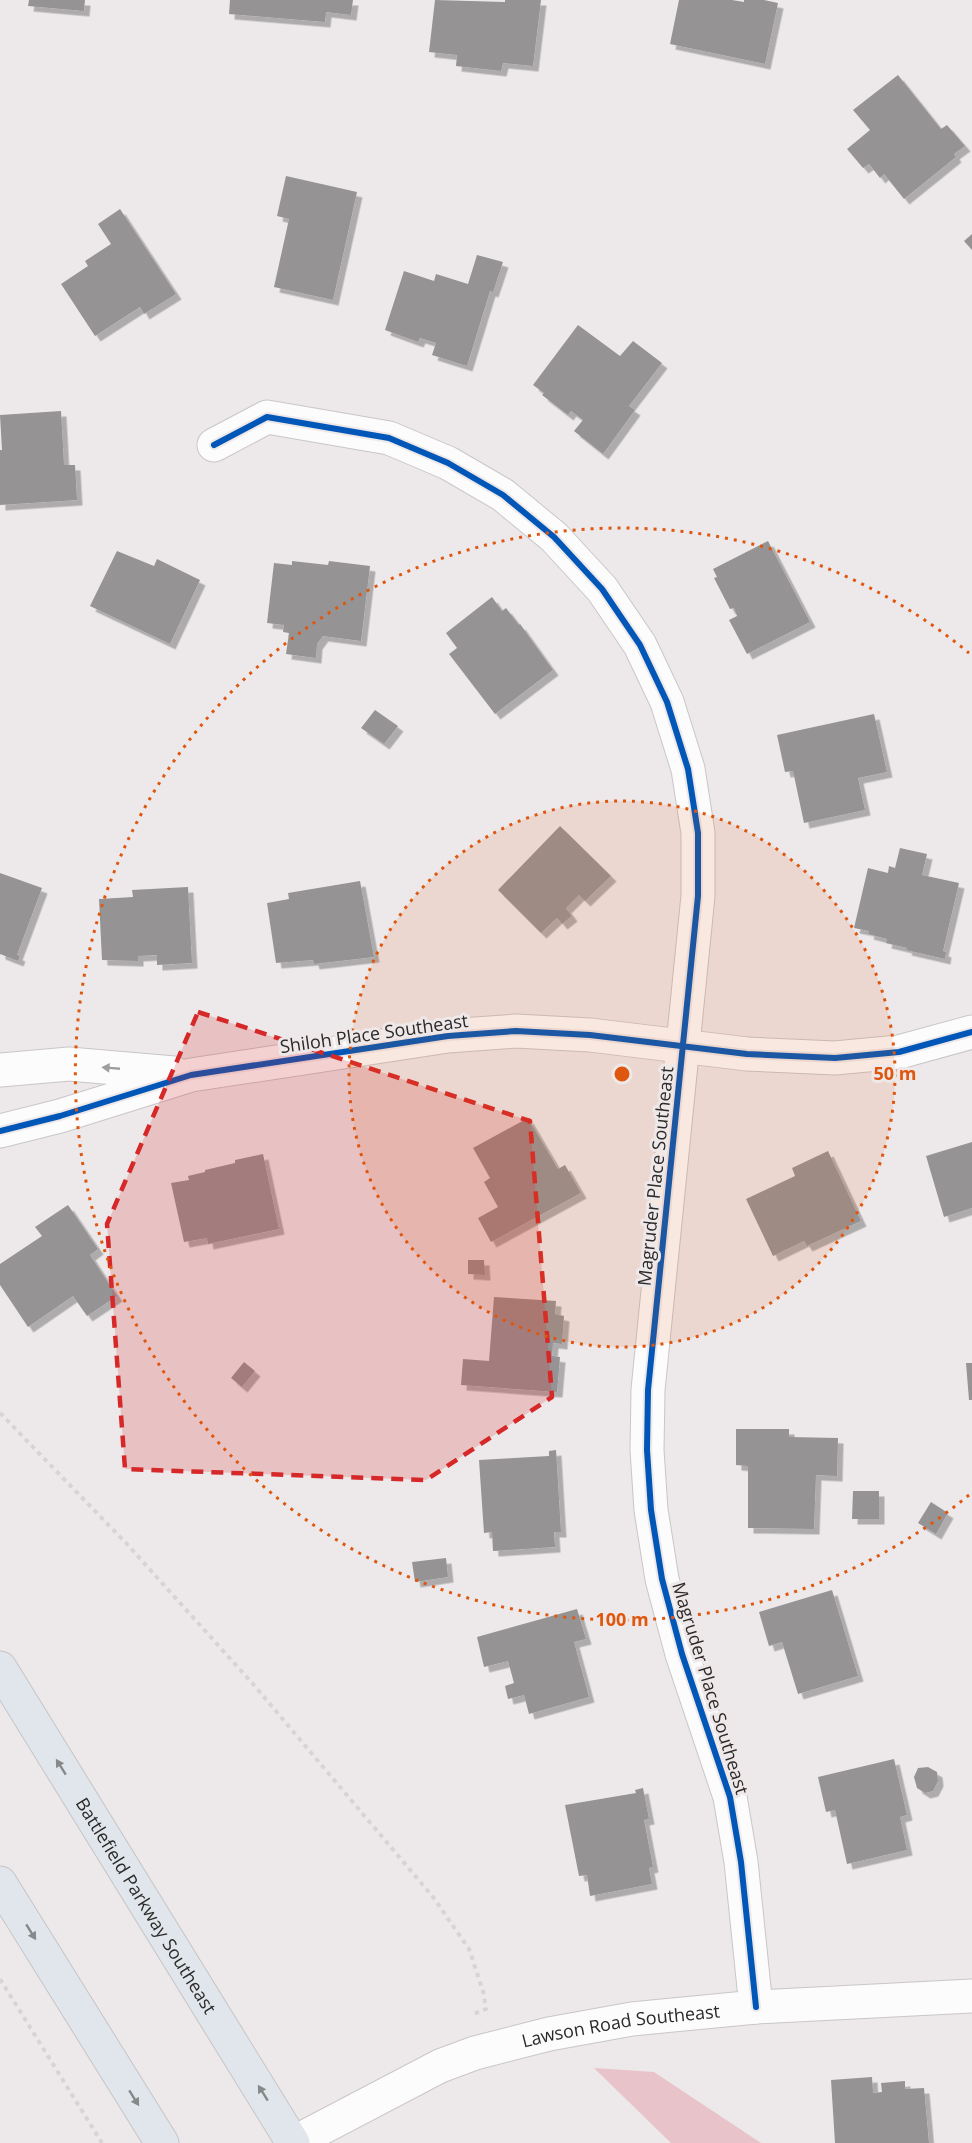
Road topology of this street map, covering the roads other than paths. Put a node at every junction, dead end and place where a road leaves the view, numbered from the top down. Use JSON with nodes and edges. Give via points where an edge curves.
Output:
{"nodes":[{"id":1,"x":214,"y":445,"type":"dead end"},
{"id":2,"x":972,"y":1032,"type":"edge"},
{"id":3,"x":684,"y":1046,"type":"junction"},
{"id":4,"x":0,"y":1070,"type":"edge"},
{"id":5,"x":190,"y":1074,"type":"junction"},
{"id":6,"x":0,"y":1131,"type":"edge"},
{"id":7,"x":0,"y":1668,"type":"edge"},
{"id":8,"x":0,"y":1882,"type":"edge"},
{"id":9,"x":972,"y":1996,"type":"edge"},
{"id":10,"x":756,"y":2007,"type":"junction"},
{"id":11,"x":162,"y":2143,"type":"edge"},
{"id":12,"x":293,"y":2143,"type":"edge"}],
"edges":[{"from":1,"to":3,"type":"street","name":"Magruder Place Southeast","via":[[267,417],[389,438],[448,463],[503,495],[554,537],[602,589],[640,645],[667,702],[688,769],[698,833],[698,896]]},
{"from":2,"to":3,"type":"street","name":"Shiloh Place Southeast","via":[[899,1052],[835,1058]]},
{"from":3,"to":5,"type":"street","name":"Shiloh Place Southeast","via":[[516,1031],[448,1036]]},
{"from":3,"to":10,"type":"street","name":"Magruder Place Southeast","via":[[648,1390],[651,1510],[662,1579],[682,1654],[730,1797]]},
{"from":5,"to":4,"type":"street","name":"Shiloh Place Southeast","one_way":true,"via":[[69,1064]]},
{"from":5,"to":6,"type":"street","name":"Shiloh Place Southeast"},
{"from":12,"to":7,"type":"main road","name":"Battlefield Parkway Southeast","one_way":true},
{"from":8,"to":11,"type":"main road","one_way":true},
{"from":9,"to":10,"type":"street","name":"Lawson Road Southeast"},
{"from":10,"to":12,"type":"street","name":"Lawson Road Southeast","via":[[632,2019],[475,2053],[440,2066]]}]}
